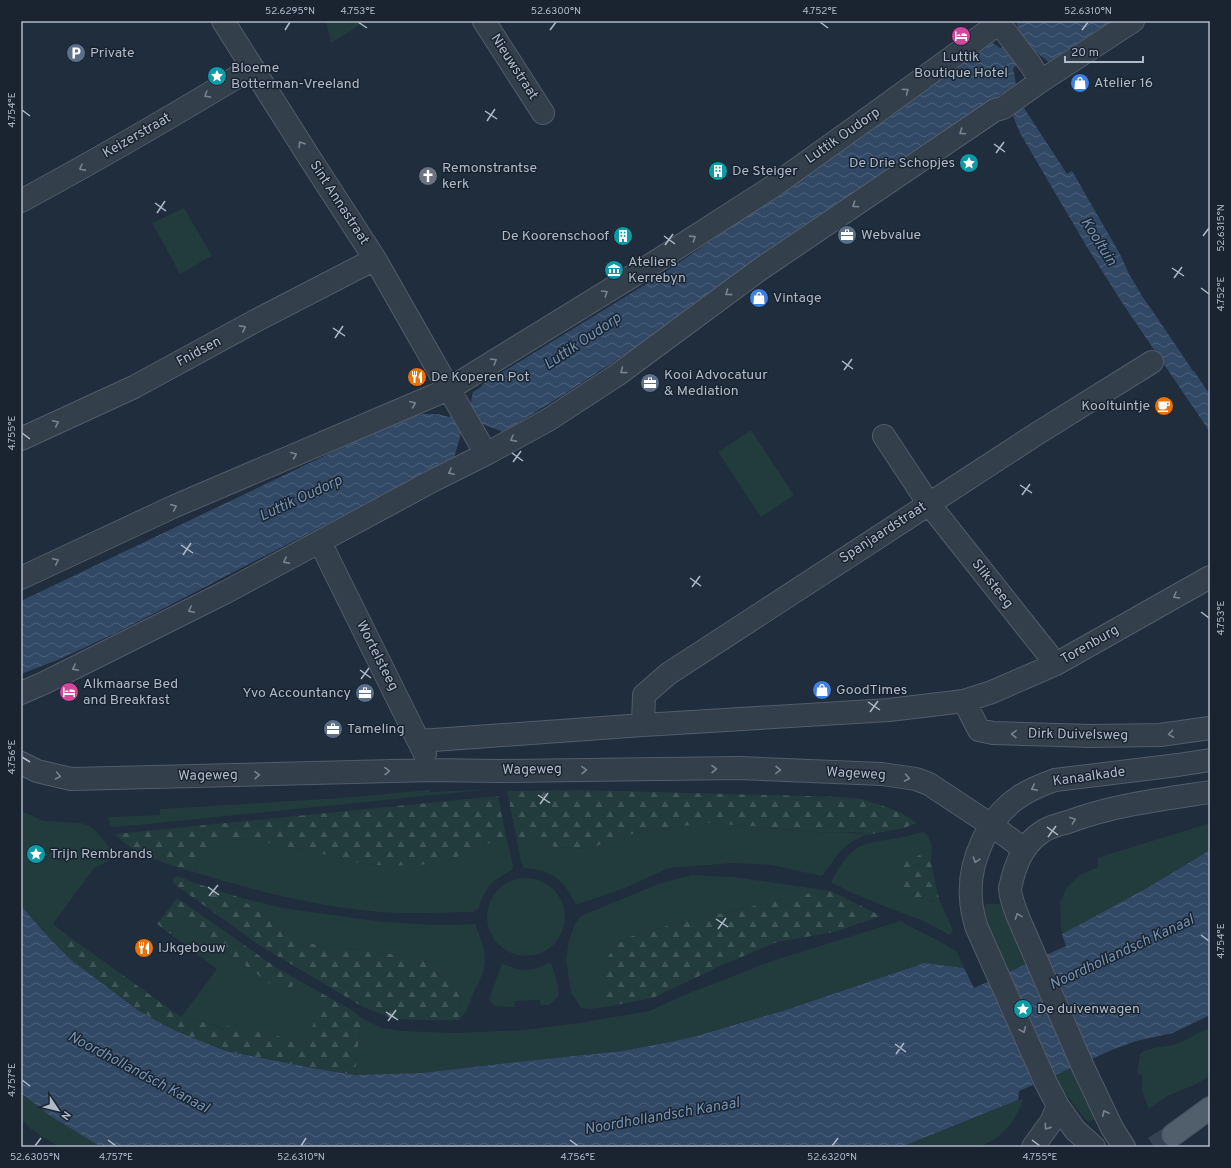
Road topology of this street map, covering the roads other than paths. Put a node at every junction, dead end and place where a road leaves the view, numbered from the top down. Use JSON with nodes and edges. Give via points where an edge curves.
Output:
{"nodes":[{"id":1,"x":223,"y":21,"type":"edge"},
{"id":2,"x":484,"y":21,"type":"edge"},
{"id":3,"x":1132,"y":21,"type":"edge"},
{"id":4,"x":252,"y":68,"type":"junction"},
{"id":5,"x":1035,"y":73,"type":"junction"},
{"id":6,"x":543,"y":113,"type":"dead end"},
{"id":7,"x":21,"y":201,"type":"edge"},
{"id":8,"x":375,"y":259,"type":"junction"},
{"id":9,"x":1152,"y":362,"type":"dead end"},
{"id":10,"x":449,"y":389,"type":"junction"},
{"id":11,"x":884,"y":436,"type":"dead end"},
{"id":12,"x":21,"y":439,"type":"edge"},
{"id":13,"x":486,"y":454,"type":"junction"},
{"id":14,"x":929,"y":504,"type":"junction"},
{"id":15,"x":320,"y":542,"type":"junction"},
{"id":16,"x":1210,"y":577,"type":"edge"},
{"id":17,"x":21,"y":578,"type":"edge"},
{"id":18,"x":1056,"y":664,"type":"junction"},
{"id":19,"x":21,"y":693,"type":"edge"},
{"id":20,"x":964,"y":701,"type":"junction"},
{"id":21,"x":643,"y":725,"type":"junction"},
{"id":22,"x":1210,"y":728,"type":"edge"},
{"id":23,"x":420,"y":741,"type":"junction"},
{"id":24,"x":1210,"y":760,"type":"edge"},
{"id":25,"x":21,"y":763,"type":"edge"},
{"id":26,"x":432,"y":770,"type":"junction"},
{"id":27,"x":1210,"y":792,"type":"edge"},
{"id":28,"x":991,"y":825,"type":"junction"},
{"id":29,"x":1024,"y":850,"type":"junction"},
{"id":30,"x":1058,"y":1106,"type":"junction"},
{"id":31,"x":1210,"y":1108,"type":"edge"},
{"id":32,"x":1174,"y":1135,"type":"tunnel mouth"},
{"id":33,"x":1033,"y":1147,"type":"edge"},
{"id":34,"x":1094,"y":1147,"type":"edge"},
{"id":35,"x":1124,"y":1147,"type":"edge"}],
"edges":[{"from":1,"to":4,"type":"street","name":"Sint Annastraat"},
{"from":2,"to":6,"type":"street","name":"Nieuwstraat"},
{"from":3,"to":5,"type":"street"},
{"from":4,"to":7,"type":"street","name":"Keizerstraat","one_way":true,"via":[[86,166]]},
{"from":8,"to":4,"type":"street","name":"Sint Annastraat","one_way":true},
{"from":10,"to":5,"type":"street","name":"Luttik Oudorp","one_way":true,"via":[[772,187],[874,114],[1004,30]]},
{"from":5,"to":13,"type":"street","one_way":true,"via":[[1011,102],[994,110],[759,270],[617,375],[548,420]]},
{"from":8,"to":10,"type":"street","name":"Sint Annastraat"},
{"from":12,"to":8,"type":"street","name":"Fnidsen","one_way":true,"via":[[134,387]]},
{"from":9,"to":14,"type":"street","name":"Spanjaardstraat"},
{"from":10,"to":13,"type":"street","name":"Sint Annastraat"},
{"from":17,"to":10,"type":"street","name":"Luttik Oudorp","one_way":true,"via":[[175,506]]},
{"from":11,"to":14,"type":"street","name":"Sliksteeg"},
{"from":13,"to":15,"type":"street","one_way":true},
{"from":14,"to":18,"type":"street","name":"Sliksteeg"},
{"from":14,"to":21,"type":"street","name":"Spanjaardstraat","via":[[668,674],[644,695]]},
{"from":15,"to":19,"type":"street","one_way":true,"via":[[226,592]]},
{"from":15,"to":23,"type":"street","name":"Wortelsteeg"},
{"from":16,"to":18,"type":"street","name":"Torenburg","one_way":true},
{"from":18,"to":20,"type":"street","name":"Torenburg","via":[[992,692]]},
{"from":20,"to":21,"type":"street","via":[[889,710]]},
{"from":22,"to":20,"type":"street","name":"Dirk Duivelsweg","one_way":true,"via":[[1160,735],[993,733],[979,730]]},
{"from":21,"to":23,"type":"street"},
{"from":23,"to":26,"type":"street","name":"Wortelsteeg"},
{"from":24,"to":28,"type":"street","name":"Kanaalkade","one_way":true,"via":[[1055,780],[1016,799]]},
{"from":25,"to":26,"type":"street","name":"Wageweg","one_way":true,"via":[[37,771],[71,779]]},
{"from":26,"to":28,"type":"street","name":"Wageweg","one_way":true,"via":[[739,768],[882,774],[916,779],[929,784]]},
{"from":29,"to":27,"type":"street","one_way":true,"via":[[1043,831],[1087,815]]},
{"from":28,"to":29,"type":"street","name":"Wageweg"},
{"from":28,"to":30,"type":"street","name":"Kanaalkade","one_way":true,"via":[[973,868],[971,898],[976,926]]},
{"from":35,"to":29,"type":"street","one_way":true,"via":[[1112,1128],[1083,1067],[1012,900],[1010,888],[1016,864]]},
{"from":30,"to":33,"type":"street","one_way":true,"via":[[1051,1122]]},
{"from":30,"to":34,"type":"street","name":"Kanaalkade","via":[[1075,1130]]},
{"from":31,"to":32,"type":"main road"}]}
